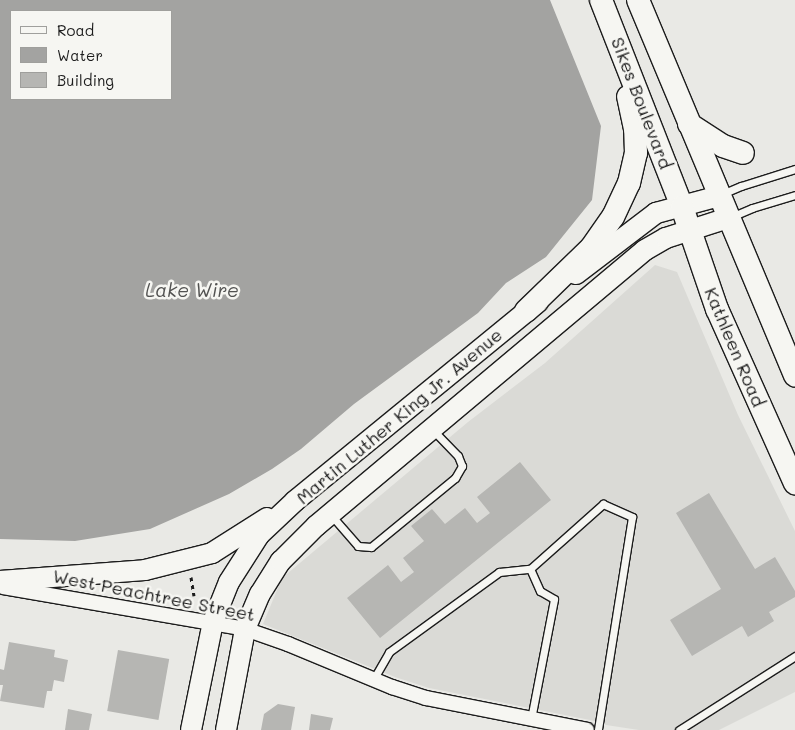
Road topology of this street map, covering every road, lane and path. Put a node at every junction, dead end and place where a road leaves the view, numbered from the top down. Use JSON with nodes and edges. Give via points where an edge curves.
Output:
{"nodes":[{"id":1,"x":601,"y":0,"type":"edge"},
{"id":2,"x":638,"y":0,"type":"edge"},
{"id":3,"x":618,"y":42,"type":"junction"},
{"id":4,"x":689,"y":124,"type":"junction"},
{"id":5,"x":744,"y":153,"type":"dead end"},
{"id":6,"x":795,"y":169,"type":"edge"},
{"id":7,"x":795,"y":195,"type":"edge"},
{"id":8,"x":719,"y":196,"type":"junction"},
{"id":9,"x":682,"y":207,"type":"junction"},
{"id":10,"x":728,"y":218,"type":"junction"},
{"id":11,"x":689,"y":230,"type":"junction"},
{"id":12,"x":526,"y":311,"type":"junction"},
{"id":13,"x":795,"y":376,"type":"edge"},
{"id":14,"x":432,"y":429,"type":"junction"},
{"id":15,"x":795,"y":483,"type":"edge"},
{"id":16,"x":295,"y":502,"type":"junction"},
{"id":17,"x":330,"y":514,"type":"junction"},
{"id":18,"x":530,"y":568,"type":"junction"},
{"id":19,"x":190,"y":569,"type":"dead end"},
{"id":20,"x":0,"y":580,"type":"edge"},
{"id":21,"x":0,"y":586,"type":"edge"},
{"id":22,"x":194,"y":596,"type":"dead end"},
{"id":23,"x":213,"y":622,"type":"junction"},
{"id":24,"x":245,"y":629,"type":"junction"},
{"id":25,"x":795,"y":656,"type":"edge"},
{"id":26,"x":373,"y":680,"type":"junction"},
{"id":27,"x":531,"y":719,"type":"junction"},
{"id":28,"x":191,"y":730,"type":"edge"},
{"id":29,"x":226,"y":730,"type":"edge"},
{"id":30,"x":587,"y":730,"type":"edge"},
{"id":31,"x":598,"y":730,"type":"edge"},
{"id":32,"x":679,"y":730,"type":"edge"}],
"edges":[{"from":1,"to":3,"type":"main road","name":"Sikes Boulevard"},
{"from":2,"to":4,"type":"main road","name":"Sikes Boulevard"},
{"from":3,"to":9,"type":"main road","name":"Sikes Boulevard"},
{"from":3,"to":12,"type":"main road","via":[[635,129],[636,153],[629,183],[613,217],[591,248]]},
{"from":4,"to":5,"type":"main road","via":[[723,146]]},
{"from":4,"to":8,"type":"main road","name":"Sikes Boulevard"},
{"from":6,"to":8,"type":"lane"},
{"from":7,"to":10,"type":"lane"},
{"from":8,"to":9,"type":"main road","name":"Martin Luther King Jr. Avenue"},
{"from":8,"to":10,"type":"main road"},
{"from":9,"to":11,"type":"main road","name":"Kathleen Road"},
{"from":9,"to":12,"type":"main road","name":"Martin Luther King Jr. Avenue","via":[[656,213]]},
{"from":10,"to":11,"type":"main road","name":"Martin Luther King Jr. Avenue"},
{"from":10,"to":13,"type":"main road"},
{"from":11,"to":14,"type":"main road","name":"Martin Luther King Jr. Avenue","via":[[644,250]]},
{"from":11,"to":15,"type":"main road","name":"Kathleen Road","via":[[716,309]]},
{"from":12,"to":16,"type":"main road","name":"Martin Luther King Jr. Avenue"},
{"from":14,"to":17,"type":"main road","name":"Martin Luther King Jr. Avenue"},
{"from":14,"to":17,"type":"lane","via":[[458,456],[462,466],[455,478],[371,547],[358,546]]},
{"from":16,"to":20,"type":"main road","via":[[212,552],[145,570]]},
{"from":16,"to":23,"type":"main road","name":"Martin Luther King Jr. Avenue","via":[[259,535],[228,582]]},
{"from":17,"to":24,"type":"main road","name":"Martin Luther King Jr. Avenue","via":[[281,561],[260,594]]},
{"from":18,"to":26,"type":"lane","via":[[499,572],[389,652]]},
{"from":18,"to":27,"type":"lane","via":[[540,592],[554,599]]},
{"from":18,"to":31,"type":"lane","via":[[603,504],[632,517]]},
{"from":19,"to":22,"type":"path"},
{"from":21,"to":23,"type":"street","name":"West Peachtree Street"},
{"from":23,"to":24,"type":"street","name":"West Peachtree Street"},
{"from":23,"to":28,"type":"main road","name":"Martin Luther King Jr. Avenue"},
{"from":24,"to":26,"type":"street","name":"West Peachtree Street"},
{"from":24,"to":29,"type":"main road","name":"Martin Luther King Jr. Avenue"},
{"from":25,"to":32,"type":"lane"},
{"from":26,"to":27,"type":"street","name":"West Peachtree Street","via":[[426,698]]},
{"from":27,"to":30,"type":"street","name":"West Peachtree Street"}]}
